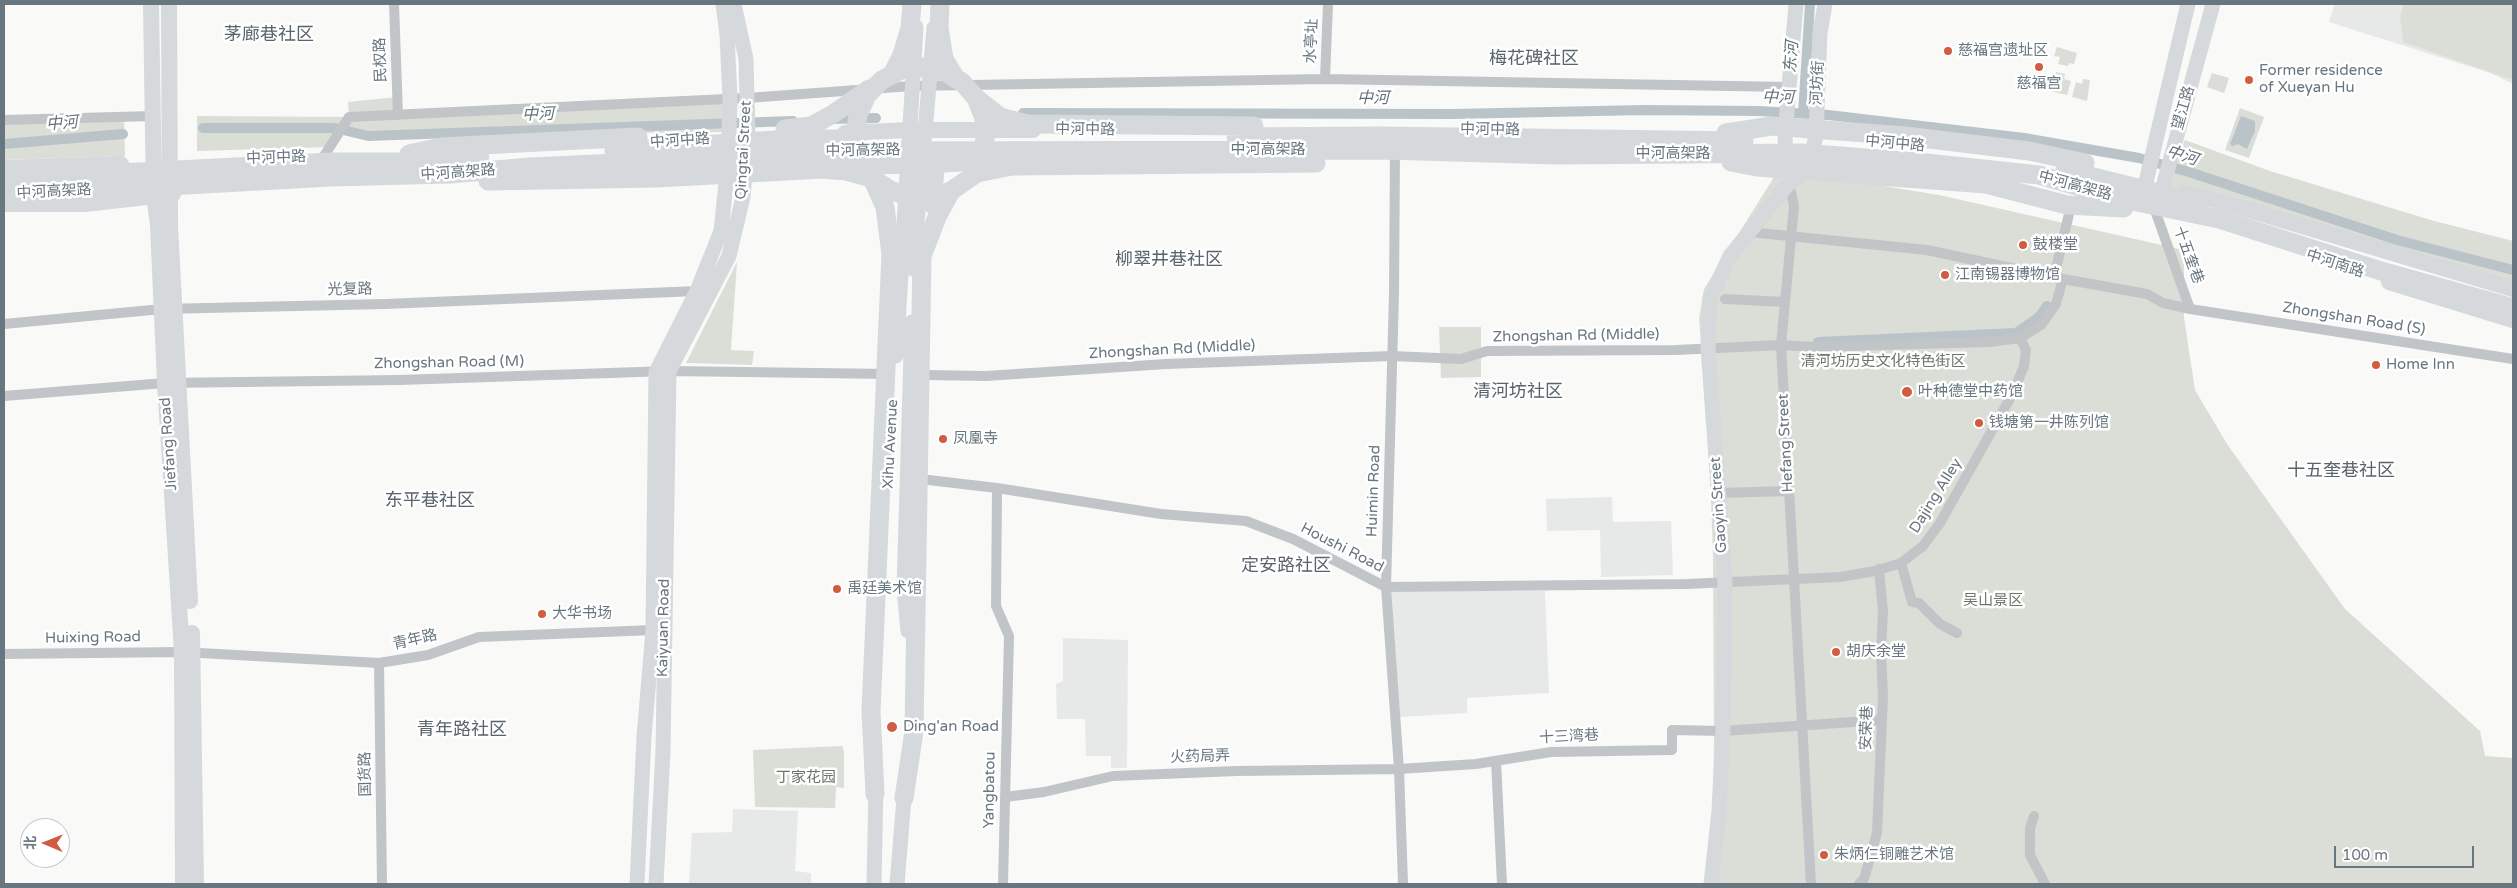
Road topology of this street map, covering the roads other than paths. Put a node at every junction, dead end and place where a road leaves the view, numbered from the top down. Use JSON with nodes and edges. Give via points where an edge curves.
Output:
{"nodes":[{"id":1,"x":152,"y":4,"type":"edge"},
{"id":2,"x":169,"y":4,"type":"edge"},
{"id":3,"x":394,"y":4,"type":"edge"},
{"id":4,"x":723,"y":4,"type":"edge"},
{"id":5,"x":734,"y":4,"type":"edge"},
{"id":6,"x":912,"y":4,"type":"edge"},
{"id":7,"x":917,"y":4,"type":"edge"},
{"id":8,"x":936,"y":4,"type":"edge"},
{"id":9,"x":940,"y":4,"type":"edge"},
{"id":10,"x":1328,"y":4,"type":"edge"},
{"id":11,"x":1796,"y":4,"type":"edge"},
{"id":12,"x":1825,"y":4,"type":"edge"},
{"id":13,"x":2188,"y":4,"type":"edge"},
{"id":14,"x":2213,"y":4,"type":"edge"},
{"id":15,"x":887,"y":77,"type":"junction"},
{"id":16,"x":956,"y":79,"type":"junction"},
{"id":17,"x":1325,"y":79,"type":"junction"},
{"id":18,"x":912,"y":86,"type":"junction"},
{"id":19,"x":930,"y":86,"type":"junction"},
{"id":20,"x":1789,"y":89,"type":"junction"},
{"id":21,"x":976,"y":98,"type":"junction"},
{"id":22,"x":730,"y":103,"type":"junction"},
{"id":23,"x":747,"y":103,"type":"junction"},
{"id":24,"x":398,"y":115,"type":"junction"},
{"id":25,"x":152,"y":116,"type":"junction"},
{"id":26,"x":4,"y":120,"type":"edge"},
{"id":27,"x":1786,"y":128,"type":"junction"},
{"id":28,"x":917,"y":130,"type":"junction"},
{"id":29,"x":1816,"y":130,"type":"junction"},
{"id":30,"x":748,"y":133,"type":"junction"},
{"id":31,"x":730,"y":134,"type":"junction"},
{"id":32,"x":1389,"y":143,"type":"junction"},
{"id":33,"x":1682,"y":147,"type":"junction"},
{"id":34,"x":324,"y":156,"type":"junction"},
{"id":35,"x":1786,"y":159,"type":"junction"},
{"id":36,"x":1810,"y":161,"type":"junction"},
{"id":37,"x":161,"y":162,"type":"junction"},
{"id":38,"x":747,"y":164,"type":"junction"},
{"id":39,"x":728,"y":165,"type":"junction"},
{"id":40,"x":922,"y":166,"type":"junction"},
{"id":41,"x":4,"y":168,"type":"edge"},
{"id":42,"x":370,"y":170,"type":"junction"},
{"id":43,"x":2157,"y":173,"type":"junction"},
{"id":44,"x":872,"y":178,"type":"junction"},
{"id":45,"x":968,"y":178,"type":"junction"},
{"id":46,"x":4,"y":179,"type":"edge"},
{"id":47,"x":1790,"y":183,"type":"junction"},
{"id":48,"x":124,"y":189,"type":"junction"},
{"id":49,"x":951,"y":191,"type":"junction"},
{"id":50,"x":170,"y":194,"type":"junction"},
{"id":51,"x":4,"y":195,"type":"edge"},
{"id":52,"x":154,"y":196,"type":"junction"},
{"id":53,"x":4,"y":205,"type":"edge"},
{"id":54,"x":2068,"y":205,"type":"junction"},
{"id":55,"x":2148,"y":211,"type":"junction"},
{"id":56,"x":1750,"y":232,"type":"junction"},
{"id":57,"x":1792,"y":236,"type":"junction"},
{"id":58,"x":2059,"y":278,"type":"junction"},
{"id":59,"x":2513,"y":289,"type":"edge"},
{"id":60,"x":697,"y":291,"type":"junction"},
{"id":61,"x":2513,"y":296,"type":"edge"},
{"id":62,"x":1725,"y":299,"type":"dead end"},
{"id":63,"x":1785,"y":302,"type":"junction"},
{"id":64,"x":2513,"y":308,"type":"edge"},
{"id":65,"x":168,"y":309,"type":"junction"},
{"id":66,"x":2190,"y":309,"type":"junction"},
{"id":67,"x":2513,"y":320,"type":"edge"},
{"id":68,"x":4,"y":324,"type":"edge"},
{"id":69,"x":2020,"y":338,"type":"junction"},
{"id":70,"x":1781,"y":344,"type":"junction"},
{"id":71,"x":1708,"y":348,"type":"junction"},
{"id":72,"x":1392,"y":356,"type":"junction"},
{"id":73,"x":2513,"y":359,"type":"edge"},
{"id":74,"x":662,"y":372,"type":"junction"},
{"id":75,"x":910,"y":374,"type":"junction"},
{"id":76,"x":171,"y":383,"type":"junction"},
{"id":77,"x":4,"y":396,"type":"edge"},
{"id":78,"x":920,"y":480,"type":"dead end"},
{"id":79,"x":997,"y":488,"type":"junction"},
{"id":80,"x":1789,"y":491,"type":"junction"},
{"id":81,"x":1718,"y":493,"type":"junction"},
{"id":82,"x":1901,"y":563,"type":"junction"},
{"id":83,"x":1879,"y":569,"type":"junction"},
{"id":84,"x":1794,"y":580,"type":"junction"},
{"id":85,"x":1725,"y":583,"type":"junction"},
{"id":86,"x":1386,"y":587,"type":"junction"},
{"id":87,"x":653,"y":630,"type":"junction"},
{"id":88,"x":1957,"y":633,"type":"dead end"},
{"id":89,"x":188,"y":652,"type":"junction"},
{"id":90,"x":4,"y":654,"type":"edge"},
{"id":91,"x":379,"y":663,"type":"junction"},
{"id":92,"x":1882,"y":720,"type":"junction"},
{"id":93,"x":1803,"y":724,"type":"junction"},
{"id":94,"x":1723,"y":731,"type":"junction"},
{"id":95,"x":1496,"y":761,"type":"junction"},
{"id":96,"x":1399,"y":769,"type":"junction"},
{"id":97,"x":875,"y":794,"type":"junction"},
{"id":98,"x":1005,"y":797,"type":"junction"},
{"id":99,"x":904,"y":798,"type":"junction"},
{"id":100,"x":2034,"y":816,"type":"dead end"},
{"id":101,"x":183,"y":884,"type":"edge"},
{"id":102,"x":196,"y":884,"type":"edge"},
{"id":103,"x":382,"y":884,"type":"edge"},
{"id":104,"x":637,"y":884,"type":"edge"},
{"id":105,"x":656,"y":884,"type":"edge"},
{"id":106,"x":874,"y":884,"type":"edge"},
{"id":107,"x":897,"y":884,"type":"edge"},
{"id":108,"x":1003,"y":884,"type":"edge"},
{"id":109,"x":1403,"y":884,"type":"edge"},
{"id":110,"x":1502,"y":884,"type":"edge"},
{"id":111,"x":1711,"y":884,"type":"edge"},
{"id":112,"x":1811,"y":884,"type":"edge"},
{"id":113,"x":1859,"y":884,"type":"edge"},
{"id":114,"x":2045,"y":884,"type":"edge"}],
"edges":[{"from":1,"to":25,"type":"main road","name":"Jiefang Road"},
{"from":2,"to":37,"type":"main road","name":"Jiefang Road"},
{"from":3,"to":24,"type":"street","name":"民权路"},
{"from":4,"to":22,"type":"street","name":"Qingtai Street"},
{"from":5,"to":23,"type":"street","name":"Qingtai Street","via":[[746,59]]},
{"from":6,"to":15,"type":"highway","via":[[910,28],[902,55]]},
{"from":7,"to":18,"type":"street","name":"Xihu Avenue"},
{"from":8,"to":19,"type":"street","name":"Xihu Avenue"},
{"from":9,"to":16,"type":"highway","via":[[938,28],[944,59]]},
{"from":10,"to":17,"type":"street","name":"水亭址"},
{"from":11,"to":20,"type":"street","name":"Hefang Street"},
{"from":12,"to":29,"type":"street","name":"河坊街","via":[[1820,33]]},
{"from":13,"to":43,"type":"street","name":"望江路"},
{"from":14,"to":43,"type":"street","name":"望江路"},
{"from":15,"to":16,"type":"highway","via":[[901,70],[922,67],[943,71]]},
{"from":15,"to":42,"type":"highway","via":[[811,126],[441,147]]},
{"from":15,"to":44,"type":"highway","via":[[867,95],[858,115],[856,137],[860,158]]},
{"from":16,"to":21,"type":"highway"},
{"from":17,"to":19,"type":"street"},
{"from":17,"to":20,"type":"street"},
{"from":18,"to":19,"type":"street"},
{"from":18,"to":23,"type":"street"},
{"from":18,"to":28,"type":"street","name":"Xihu Avenue"},
{"from":19,"to":28,"type":"street","name":"Xihu Avenue"},
{"from":20,"to":27,"type":"street","name":"Hefang Street"},
{"from":21,"to":32,"type":"highway","via":[[1000,117],[1027,124],[1315,126]]},
{"from":21,"to":45,"type":"highway","via":[[984,118],[985,139],[980,160]]},
{"from":22,"to":23,"type":"street"},
{"from":22,"to":24,"type":"street"},
{"from":22,"to":31,"type":"street","name":"Qingtai Street"},
{"from":23,"to":30,"type":"street","name":"Qingtai Street"},
{"from":24,"to":34,"type":"street","via":[[349,117]]},
{"from":25,"to":26,"type":"street"},
{"from":25,"to":37,"type":"main road","name":"Jiefang Road"},
{"from":27,"to":29,"type":"main road","name":"中河中路"},
{"from":27,"to":32,"type":"main road","name":"中河中路"},
{"from":27,"to":35,"type":"street","name":"Hefang Street"},
{"from":28,"to":30,"type":"main road","name":"中河中路"},
{"from":28,"to":32,"type":"main road","name":"中河中路"},
{"from":28,"to":40,"type":"street","name":"Xihu Avenue"},
{"from":29,"to":36,"type":"street","name":"河坊街"},
{"from":29,"to":43,"type":"main road","name":"中河中路"},
{"from":30,"to":31,"type":"main road","name":"中河中路"},
{"from":30,"to":38,"type":"street","name":"Qingtai Street"},
{"from":31,"to":34,"type":"main road","name":"中河中路"},
{"from":31,"to":39,"type":"street","name":"Qingtai Street"},
{"from":32,"to":33,"type":"highway","name":"中河高架路","via":[[1556,155]]},
{"from":32,"to":35,"type":"main road","name":"中河中路"},
{"from":32,"to":40,"type":"main road","name":"中河中路"},
{"from":32,"to":42,"type":"highway","name":"中河高架路","via":[[789,153],[450,174]]},
{"from":32,"to":45,"type":"highway","via":[[1321,163],[1012,166]]},
{"from":32,"to":72,"type":"street","name":"Huimin Road"},
{"from":33,"to":43,"type":"highway","via":[[1772,126],[1905,136],[2029,151],[2083,163]]},
{"from":33,"to":54,"type":"highway","via":[[1757,167],[1986,184]]},
{"from":33,"to":61,"type":"highway","name":"中河高架路","via":[[1800,142],[2041,164],[2223,209]]},
{"from":33,"to":64,"type":"highway","name":"中河高架路","via":[[1917,162],[2039,175],[2123,200],[2219,219]]},
{"from":34,"to":37,"type":"main road","name":"中河中路"},
{"from":35,"to":36,"type":"main road","name":"中河中路"},
{"from":35,"to":47,"type":"street","name":"Hefang Street"},
{"from":36,"to":47,"type":"street","name":"Gaoyin Street","via":[[1802,175]]},
{"from":36,"to":55,"type":"main road","name":"中河中路","via":[[2041,182]]},
{"from":37,"to":41,"type":"main road","name":"中河中路"},
{"from":37,"to":50,"type":"main road","name":"Jiefang Road"},
{"from":37,"to":52,"type":"main road","name":"Jiefang Road"},
{"from":38,"to":39,"type":"main road","name":"中河中路"},
{"from":38,"to":40,"type":"main road","name":"中河中路"},
{"from":38,"to":74,"type":"street","name":"Qingtai Street","via":[[737,229],[729,256]]},
{"from":39,"to":50,"type":"main road","name":"中河中路"},
{"from":39,"to":60,"type":"street","name":"Qingtai Street","via":[[721,231]]},
{"from":40,"to":75,"type":"street","name":"Xihu Avenue"},
{"from":40,"to":75,"type":"main road","via":[[918,364]]},
{"from":42,"to":44,"type":"highway","via":[[518,182],[822,169]]},
{"from":42,"to":46,"type":"highway","name":"中河高架路","via":[[331,162]]},
{"from":42,"to":48,"type":"highway","name":"中河高架路","via":[[331,177]]},
{"from":43,"to":55,"type":"street","name":"望江路"},
{"from":43,"to":59,"type":"main road","name":"中河南路","via":[[2222,202]]},
{"from":44,"to":49,"type":"highway","via":[[890,190],[910,197],[931,197]]},
{"from":44,"to":97,"type":"highway","via":[[885,207],[891,254],[871,711]]},
{"from":45,"to":49,"type":"highway"},
{"from":47,"to":56,"type":"street","name":"Gaoyin Street"},
{"from":47,"to":57,"type":"street","name":"Hefang Street","via":[[1794,206]]},
{"from":48,"to":51,"type":"highway","name":"中河高架路"},
{"from":48,"to":53,"type":"highway","via":[[48,202]]},
{"from":49,"to":99,"type":"highway","via":[[922,256],[914,731]]},
{"from":50,"to":52,"type":"main road","name":"中河中路"},
{"from":50,"to":65,"type":"main road","name":"Jiefang Road"},
{"from":52,"to":53,"type":"main road","name":"中河中路","via":[[85,204]]},
{"from":52,"to":65,"type":"main road","name":"Jiefang Road"},
{"from":54,"to":55,"type":"highway"},
{"from":54,"to":58,"type":"street","name":"Zhongshan Rd (Middle)"},
{"from":55,"to":66,"type":"street","name":"十五奎巷"},
{"from":55,"to":67,"type":"main road","name":"中河南路","via":[[2216,225]]},
{"from":56,"to":57,"type":"street"},
{"from":56,"to":71,"type":"street","name":"Gaoyin Street","via":[[1730,256],[1710,298]]},
{"from":57,"to":58,"type":"street","via":[[1927,250]]},
{"from":57,"to":63,"type":"street","name":"Hefang Street"},
{"from":58,"to":66,"type":"street","via":[[2147,294],[2163,303]]},
{"from":58,"to":69,"type":"street","name":"Zhongshan Rd (Middle)","via":[[2056,304],[2041,325]]},
{"from":60,"to":65,"type":"street","name":"光复路"},
{"from":60,"to":74,"type":"street","name":"Qingtai Street"},
{"from":62,"to":63,"type":"street"},
{"from":63,"to":70,"type":"street","name":"Hefang Street"},
{"from":65,"to":68,"type":"street","name":"光复路"},
{"from":65,"to":76,"type":"main road","name":"Jiefang Road"},
{"from":66,"to":73,"type":"street","name":"Zhongshan Road (S)"},
{"from":69,"to":70,"type":"street","name":"Zhongshan Rd (Middle)","via":[[1886,345],[1792,347]]},
{"from":69,"to":82,"type":"street","name":"Dajing Alley","via":[[2026,350],[2024,366],[1996,427],[1940,523],[1923,546]]},
{"from":70,"to":71,"type":"street","name":"Zhongshan Rd (Middle)"},
{"from":70,"to":80,"type":"street","name":"Hefang Street"},
{"from":71,"to":72,"type":"street","name":"Zhongshan Rd (Middle)","via":[[1487,351],[1461,359]]},
{"from":71,"to":81,"type":"street","name":"Gaoyin Street"},
{"from":72,"to":75,"type":"street","name":"Zhongshan Rd (Middle)","via":[[1166,364],[986,376]]},
{"from":72,"to":86,"type":"street","name":"Huimin Road"},
{"from":74,"to":75,"type":"street","name":"Zhongshan Road (M)"},
{"from":74,"to":76,"type":"street","name":"Zhongshan Road (M)"},
{"from":74,"to":87,"type":"street","name":"Kaiyuan Road"},
{"from":74,"to":105,"type":"street","name":"Kaiyuan Road","via":[[663,751]]},
{"from":75,"to":97,"type":"street","name":"Xihu Avenue"},
{"from":75,"to":99,"type":"street","via":[[904,589],[908,620]]},
{"from":76,"to":77,"type":"street","name":"Zhongshan Road (M)"},
{"from":76,"to":89,"type":"main road","name":"Jiefang Road"},
{"from":78,"to":79,"type":"street","name":"Houshi Road"},
{"from":79,"to":86,"type":"street","name":"Houshi Road","via":[[1161,514],[1246,521],[1293,539]]},
{"from":79,"to":98,"type":"street","name":"Yangbatou","via":[[996,606],[1009,636]]},
{"from":80,"to":81,"type":"street"},
{"from":80,"to":84,"type":"street","name":"Hefang Street"},
{"from":81,"to":85,"type":"street","name":"Gaoyin Street"},
{"from":82,"to":83,"type":"street","name":"Dajing Alley"},
{"from":82,"to":88,"type":"street","via":[[1912,602],[1919,603],[1940,624]]},
{"from":83,"to":84,"type":"street","name":"Dajing Alley","via":[[1840,577]]},
{"from":83,"to":92,"type":"street","name":"安荣巷","via":[[1883,611]]},
{"from":84,"to":85,"type":"street","name":"Houshi Road"},
{"from":84,"to":93,"type":"street","name":"Hefang Street"},
{"from":85,"to":86,"type":"street","name":"Houshi Road"},
{"from":85,"to":94,"type":"street","name":"Gaoyin Street"},
{"from":86,"to":96,"type":"street","name":"Huimin Road"},
{"from":87,"to":91,"type":"street","name":"青年路","via":[[479,637],[428,655]]},
{"from":87,"to":104,"type":"street","name":"Kaiyuan Road"},
{"from":89,"to":90,"type":"street","name":"Huixing Road"},
{"from":89,"to":91,"type":"street","name":"青年路"},
{"from":89,"to":101,"type":"main road","name":"Jiefang Road"},
{"from":89,"to":102,"type":"main road","name":"Jiefang Road"},
{"from":91,"to":103,"type":"street","name":"国货路"},
{"from":92,"to":93,"type":"street"},
{"from":92,"to":113,"type":"street","name":"安荣巷","via":[[1877,833],[1864,879]]},
{"from":93,"to":94,"type":"street"},
{"from":93,"to":112,"type":"street","name":"Hefang Street"},
{"from":94,"to":95,"type":"street","name":"十三湾巷","via":[[1672,730],[1672,750],[1551,752]]},
{"from":94,"to":111,"type":"street","name":"Gaoyin Street","via":[[1720,811]]},
{"from":95,"to":96,"type":"street","name":"十三湾巷"},
{"from":95,"to":110,"type":"street"},
{"from":96,"to":98,"type":"street","name":"火药局弄","via":[[1113,776],[1044,792]]},
{"from":96,"to":109,"type":"street","name":"Huimin Road"},
{"from":97,"to":106,"type":"street","name":"Xihu Avenue"},
{"from":98,"to":108,"type":"street","name":"Yangbatou"},
{"from":99,"to":107,"type":"street"},
{"from":100,"to":114,"type":"street","via":[[2030,828],[2030,855]]}]}
